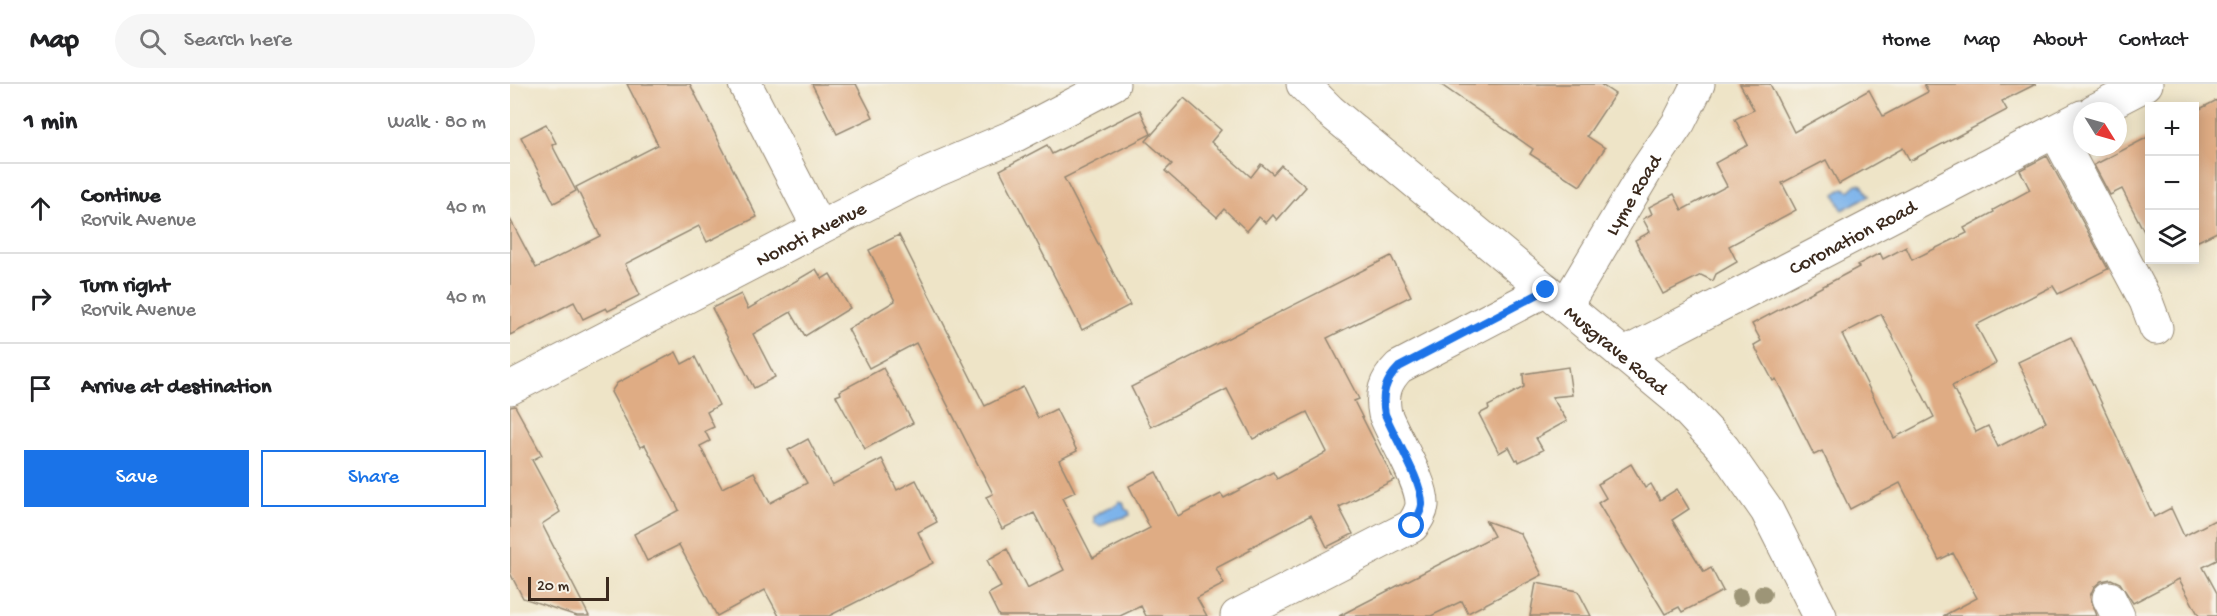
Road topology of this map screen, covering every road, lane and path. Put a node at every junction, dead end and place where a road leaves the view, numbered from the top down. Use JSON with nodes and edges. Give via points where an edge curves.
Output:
{"nodes":[{"id":1,"x":745,"y":84,"type":"edge"},
{"id":2,"x":1113,"y":84,"type":"edge"},
{"id":3,"x":1304,"y":84,"type":"edge"},
{"id":4,"x":1698,"y":84,"type":"edge"},
{"id":5,"x":2146,"y":84,"type":"edge"},
{"id":6,"x":2111,"y":102,"type":"edge"},
{"id":7,"x":2069,"y":124,"type":"edge"},
{"id":8,"x":819,"y":228,"type":"junction"},
{"id":9,"x":1556,"y":297,"type":"junction"},
{"id":10,"x":2156,"y":328,"type":"dead end"},
{"id":11,"x":1623,"y":355,"type":"junction"},
{"id":12,"x":510,"y":388,"type":"edge"},
{"id":13,"x":1237,"y":616,"type":"edge"},
{"id":14,"x":1820,"y":616,"type":"edge"}],
"edges":[{"from":1,"to":8,"type":"street"},
{"from":2,"to":8,"type":"street","name":"Nonoti Avenue","via":[[1012,137],[930,172]]},
{"from":3,"to":9,"type":"street","name":"Musgrave Road","via":[[1330,111]]},
{"from":4,"to":9,"type":"street","name":"Lyme Road","via":[[1679,122]]},
{"from":5,"to":6,"type":"street"},
{"from":7,"to":10,"type":"street"},
{"from":7,"to":11,"type":"street","name":"Coronation Road"},
{"from":8,"to":12,"type":"street","name":"Nonoti Avenue"},
{"from":9,"to":11,"type":"street","name":"Musgrave Road"},
{"from":9,"to":13,"type":"street","via":[[1399,367],[1389,377],[1383,403],[1421,491],[1418,517],[1412,526]]},
{"from":11,"to":14,"type":"street","name":"Musgrave Road","via":[[1677,398],[1724,448],[1767,512]]}]}
